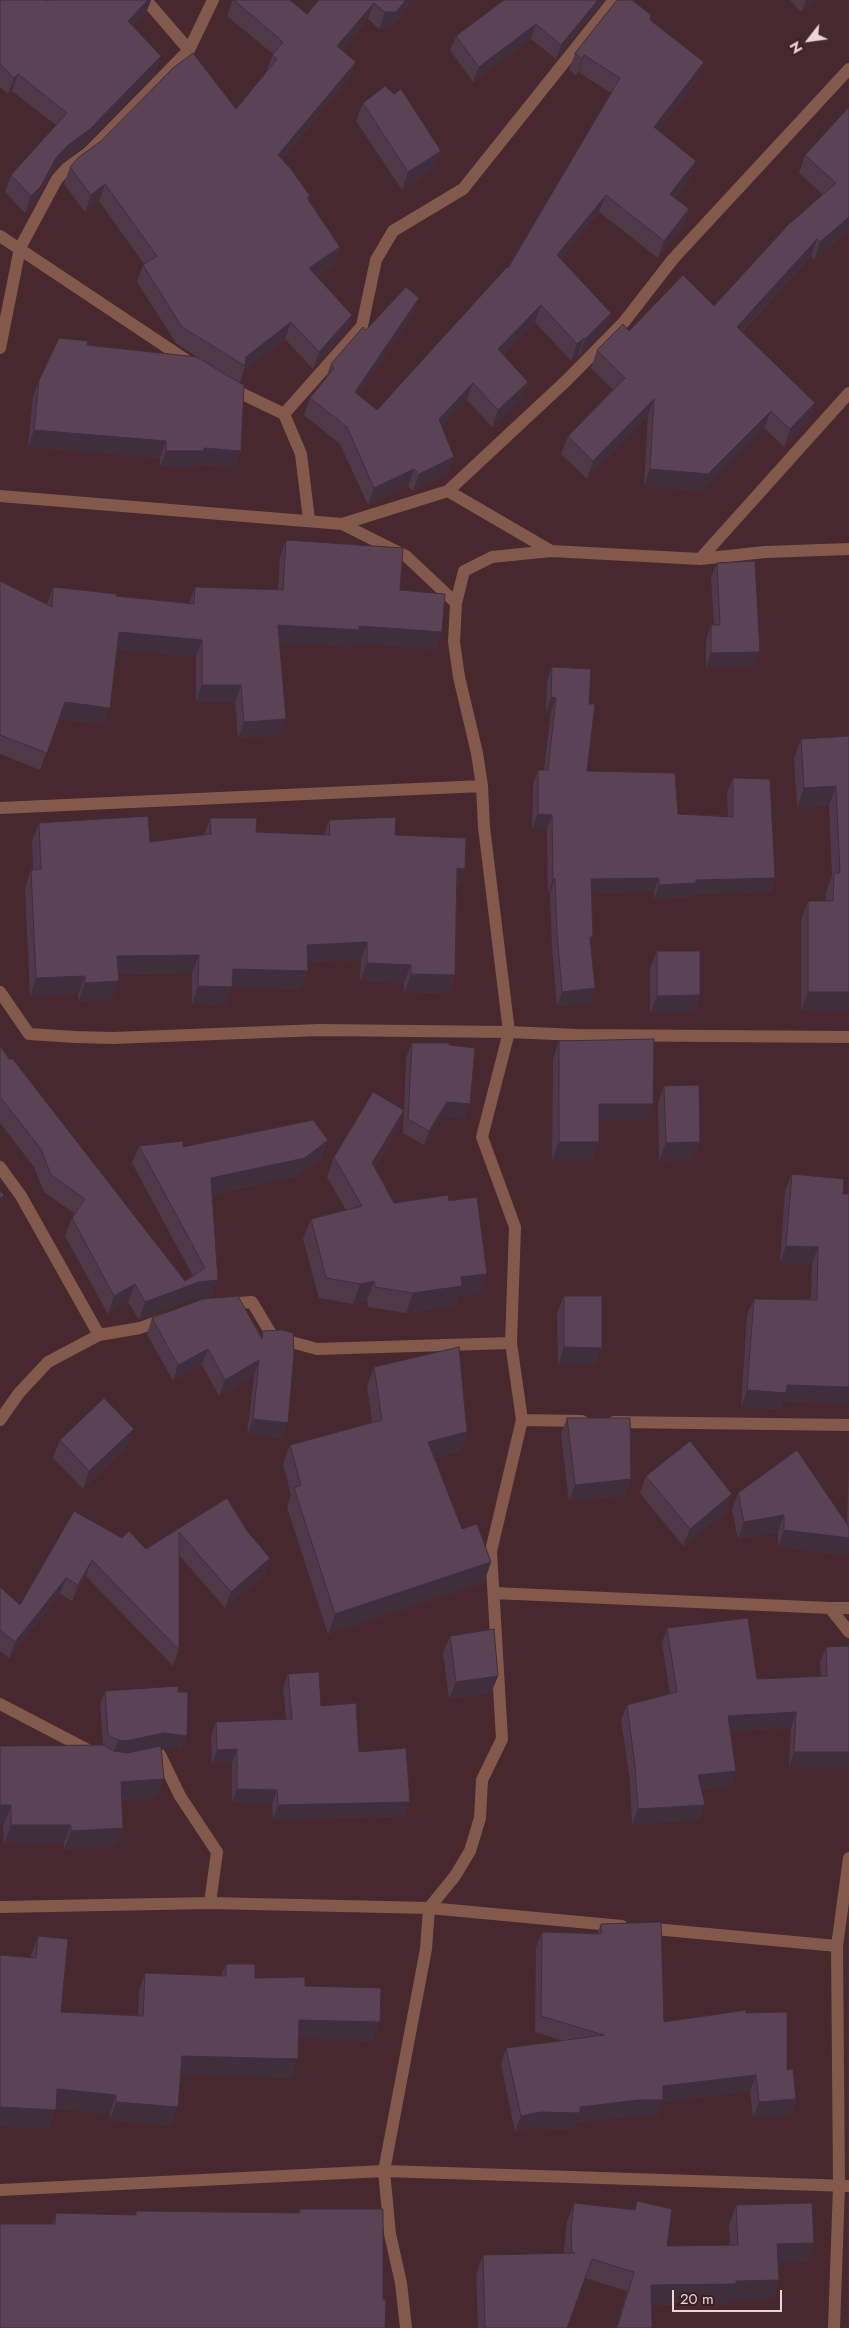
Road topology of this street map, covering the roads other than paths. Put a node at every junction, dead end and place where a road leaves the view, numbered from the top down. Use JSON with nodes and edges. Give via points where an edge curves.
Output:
{"nodes":[{"id":1,"x":146,"y":0,"type":"edge"},
{"id":2,"x":213,"y":0,"type":"edge"},
{"id":3,"x":614,"y":0,"type":"edge"},
{"id":4,"x":189,"y":50,"type":"junction"},
{"id":5,"x":849,"y":70,"type":"edge"},
{"id":6,"x":0,"y":236,"type":"edge"},
{"id":7,"x":20,"y":248,"type":"junction"},
{"id":8,"x":0,"y":348,"type":"edge"},
{"id":9,"x":200,"y":369,"type":"edge"},
{"id":10,"x":216,"y":380,"type":"edge"},
{"id":11,"x":849,"y":394,"type":"edge"},
{"id":12,"x":284,"y":414,"type":"junction"},
{"id":13,"x":448,"y":491,"type":"junction"},
{"id":14,"x":0,"y":496,"type":"edge"},
{"id":15,"x":309,"y":520,"type":"junction"},
{"id":16,"x":342,"y":524,"type":"junction"},
{"id":17,"x":849,"y":549,"type":"edge"},
{"id":18,"x":551,"y":550,"type":"junction"},
{"id":19,"x":700,"y":559,"type":"junction"},
{"id":20,"x":456,"y":603,"type":"junction"},
{"id":21,"x":482,"y":786,"type":"junction"},
{"id":22,"x":0,"y":808,"type":"edge"},
{"id":23,"x":0,"y":992,"type":"edge"},
{"id":24,"x":509,"y":1032,"type":"junction"},
{"id":25,"x":849,"y":1037,"type":"edge"},
{"id":26,"x":0,"y":1167,"type":"edge"},
{"id":27,"x":214,"y":1305,"type":"edge"},
{"id":28,"x":177,"y":1314,"type":"edge"},
{"id":29,"x":99,"y":1335,"type":"junction"},
{"id":30,"x":511,"y":1343,"type":"junction"},
{"id":31,"x":0,"y":1420,"type":"edge"},
{"id":32,"x":522,"y":1420,"type":"junction"},
{"id":33,"x":849,"y":1425,"type":"edge"},
{"id":34,"x":494,"y":1593,"type":"junction"},
{"id":35,"x":830,"y":1608,"type":"junction"},
{"id":36,"x":849,"y":1608,"type":"edge"},
{"id":37,"x":849,"y":1632,"type":"edge"},
{"id":38,"x":0,"y":1704,"type":"edge"},
{"id":39,"x":102,"y":1758,"type":"edge"},
{"id":40,"x":137,"y":1760,"type":"edge"},
{"id":41,"x":849,"y":1858,"type":"edge"},
{"id":42,"x":210,"y":1903,"type":"junction"},
{"id":43,"x":0,"y":1907,"type":"edge"},
{"id":44,"x":429,"y":1908,"type":"junction"},
{"id":45,"x":844,"y":1918,"type":"edge"},
{"id":46,"x":837,"y":1946,"type":"junction"},
{"id":47,"x":384,"y":2171,"type":"junction"},
{"id":48,"x":844,"y":2186,"type":"edge"},
{"id":49,"x":0,"y":2190,"type":"edge"},
{"id":50,"x":406,"y":2328,"type":"edge"},
{"id":51,"x":834,"y":2328,"type":"edge"}],
"edges":[{"from":1,"to":4,"type":"street"},
{"from":2,"to":4,"type":"street"},
{"from":3,"to":12,"type":"street","via":[[464,189],[393,231],[376,260],[362,326]]},
{"from":4,"to":7,"type":"street","via":[[90,152],[57,179]]},
{"from":5,"to":13,"type":"street","via":[[673,259],[624,322]]},
{"from":6,"to":7,"type":"street"},
{"from":7,"to":8,"type":"street"},
{"from":7,"to":9,"type":"street"},
{"from":10,"to":12,"type":"street"},
{"from":11,"to":19,"type":"street"},
{"from":12,"to":15,"type":"street","via":[[301,454]]},
{"from":13,"to":16,"type":"street"},
{"from":13,"to":18,"type":"street"},
{"from":14,"to":15,"type":"street"},
{"from":15,"to":16,"type":"street"},
{"from":16,"to":20,"type":"street","via":[[406,556]]},
{"from":17,"to":19,"type":"street","via":[[765,552]]},
{"from":18,"to":19,"type":"street"},
{"from":18,"to":20,"type":"street","via":[[492,557],[464,572]]},
{"from":20,"to":21,"type":"street","via":[[454,642]]},
{"from":21,"to":22,"type":"street"},
{"from":21,"to":24,"type":"street"},
{"from":23,"to":24,"type":"street","via":[[29,1034],[113,1038],[319,1030]]},
{"from":24,"to":25,"type":"street"},
{"from":24,"to":30,"type":"street","via":[[482,1137],[515,1228]]},
{"from":26,"to":29,"type":"street","via":[[21,1196]]},
{"from":27,"to":30,"type":"street","via":[[252,1302],[273,1337],[317,1349]]},
{"from":28,"to":29,"type":"street","via":[[140,1328]]},
{"from":29,"to":31,"type":"street","via":[[48,1362],[19,1393]]},
{"from":30,"to":32,"type":"street"},
{"from":32,"to":33,"type":"street"},
{"from":32,"to":34,"type":"street","via":[[491,1551]]},
{"from":34,"to":35,"type":"street"},
{"from":34,"to":44,"type":"street","via":[[502,1739],[482,1780],[480,1818],[470,1851]]},
{"from":35,"to":36,"type":"street"},
{"from":35,"to":37,"type":"street"},
{"from":38,"to":39,"type":"street"},
{"from":40,"to":42,"type":"street","via":[[160,1755],[180,1796],[217,1852]]},
{"from":41,"to":45,"type":"street"},
{"from":42,"to":43,"type":"street"},
{"from":42,"to":44,"type":"street"},
{"from":44,"to":46,"type":"street"},
{"from":44,"to":47,"type":"street","via":[[426,1949]]},
{"from":45,"to":46,"type":"street"},
{"from":46,"to":48,"type":"street"},
{"from":47,"to":48,"type":"street"},
{"from":47,"to":49,"type":"street"},
{"from":47,"to":50,"type":"street","via":[[390,2234],[401,2283]]},
{"from":48,"to":51,"type":"street"}]}
